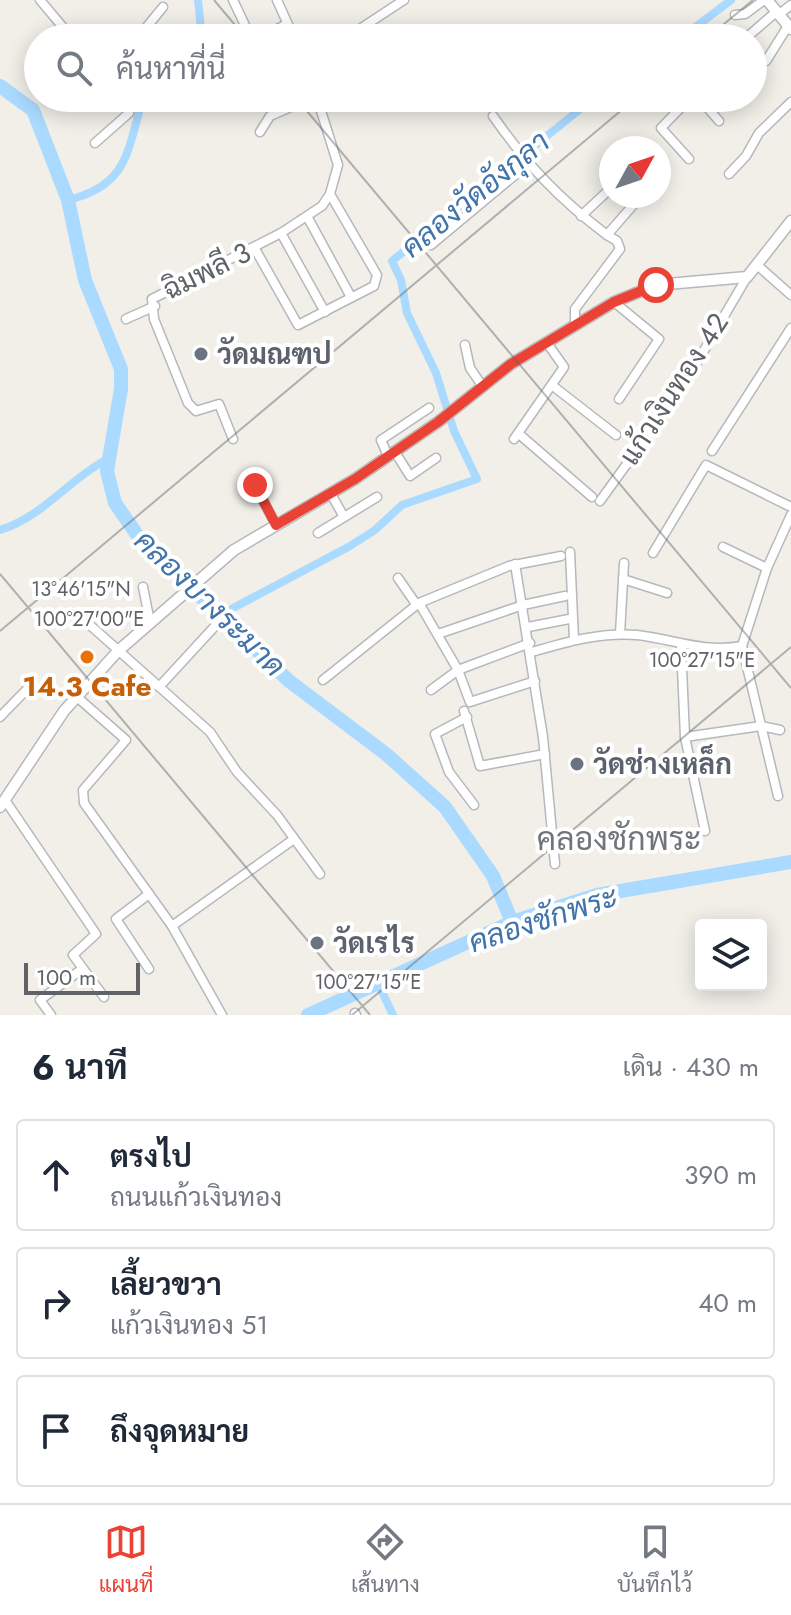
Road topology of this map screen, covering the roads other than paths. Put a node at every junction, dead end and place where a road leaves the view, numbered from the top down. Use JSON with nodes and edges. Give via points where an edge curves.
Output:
{"nodes":[{"id":1,"x":40,"y":0,"type":"edge"},
{"id":2,"x":233,"y":0,"type":"edge"},
{"id":3,"x":277,"y":0,"type":"edge"},
{"id":4,"x":404,"y":0,"type":"edge"},
{"id":5,"x":765,"y":0,"type":"edge"},
{"id":6,"x":791,"y":5,"type":"edge"},
{"id":7,"x":163,"y":7,"type":"dead end"},
{"id":8,"x":777,"y":14,"type":"junction"},
{"id":9,"x":735,"y":15,"type":"dead end"},
{"id":10,"x":60,"y":24,"type":"edge"},
{"id":11,"x":149,"y":24,"type":"edge"},
{"id":12,"x":244,"y":24,"type":"edge"},
{"id":13,"x":287,"y":24,"type":"edge"},
{"id":14,"x":368,"y":24,"type":"edge"},
{"id":15,"x":764,"y":24,"type":"edge"},
{"id":16,"x":790,"y":28,"type":"edge"},
{"id":17,"x":767,"y":60,"type":"edge"},
{"id":18,"x":791,"y":102,"type":"edge"},
{"id":19,"x":129,"y":112,"type":"edge"},
{"id":20,"x":281,"y":112,"type":"edge"},
{"id":21,"x":322,"y":112,"type":"edge"},
{"id":22,"x":676,"y":112,"type":"edge"},
{"id":23,"x":711,"y":112,"type":"edge"},
{"id":24,"x":493,"y":116,"type":"dead end"},
{"id":25,"x":719,"y":121,"type":"dead end"},
{"id":26,"x":260,"y":132,"type":"dead end"},
{"id":27,"x":95,"y":143,"type":"dead end"},
{"id":28,"x":689,"y":159,"type":"dead end"},
{"id":29,"x":524,"y":161,"type":"junction"},
{"id":30,"x":729,"y":174,"type":"dead end"},
{"id":31,"x":330,"y":194,"type":"junction"},
{"id":32,"x":599,"y":199,"type":"edge"},
{"id":33,"x":631,"y":208,"type":"edge"},
{"id":34,"x":581,"y":216,"type":"junction"},
{"id":35,"x":308,"y":218,"type":"junction"},
{"id":36,"x":791,"y":221,"type":"edge"},
{"id":37,"x":281,"y":233,"type":"junction"},
{"id":38,"x":607,"y":235,"type":"junction"},
{"id":39,"x":431,"y":245,"type":"dead end"},
{"id":40,"x":254,"y":247,"type":"junction"},
{"id":41,"x":757,"y":265,"type":"junction"},
{"id":42,"x":747,"y":277,"type":"junction"},
{"id":43,"x":791,"y":295,"type":"edge"},
{"id":44,"x":351,"y":297,"type":"junction"},
{"id":45,"x":614,"y":302,"type":"junction"},
{"id":46,"x":155,"y":306,"type":"junction"},
{"id":47,"x":325,"y":312,"type":"junction"},
{"id":48,"x":126,"y":319,"type":"dead end"},
{"id":49,"x":575,"y":326,"type":"junction"},
{"id":50,"x":791,"y":328,"type":"edge"},
{"id":51,"x":547,"y":343,"type":"junction"},
{"id":52,"x":465,"y":345,"type":"dead end"},
{"id":53,"x":553,"y":386,"type":"junction"},
{"id":54,"x":483,"y":387,"type":"junction"},
{"id":55,"x":619,"y":399,"type":"dead end"},
{"id":56,"x":429,"y":408,"type":"dead end"},
{"id":57,"x":616,"y":435,"type":"dead end"},
{"id":58,"x":233,"y":439,"type":"dead end"},
{"id":59,"x":712,"y":451,"type":"dead end"},
{"id":60,"x":392,"y":454,"type":"junction"},
{"id":61,"x":436,"y":458,"type":"dead end"},
{"id":62,"x":257,"y":483,"type":"dead end"},
{"id":63,"x":331,"y":494,"type":"junction"},
{"id":64,"x":377,"y":497,"type":"dead end"},
{"id":65,"x":791,"y":507,"type":"edge"},
{"id":66,"x":791,"y":515,"type":"edge"},
{"id":67,"x":344,"y":517,"type":"junction"},
{"id":68,"x":276,"y":525,"type":"junction"},
{"id":69,"x":318,"y":533,"type":"dead end"},
{"id":70,"x":723,"y":547,"type":"dead end"},
{"id":71,"x":653,"y":553,"type":"dead end"},
{"id":72,"x":624,"y":563,"type":"dead end"},
{"id":73,"x":515,"y":564,"type":"junction"},
{"id":74,"x":767,"y":568,"type":"junction"},
{"id":75,"x":398,"y":578,"type":"dead end"},
{"id":76,"x":623,"y":579,"type":"junction"},
{"id":77,"x":143,"y":587,"type":"dead end"},
{"id":78,"x":667,"y":593,"type":"dead end"},
{"id":79,"x":565,"y":596,"type":"dead end"},
{"id":80,"x":417,"y":604,"type":"junction"},
{"id":81,"x":523,"y":605,"type":"junction"},
{"id":82,"x":569,"y":619,"type":"dead end"},
{"id":83,"x":150,"y":622,"type":"junction"},
{"id":84,"x":216,"y":625,"type":"dead end"},
{"id":85,"x":91,"y":626,"type":"dead end"},
{"id":86,"x":528,"y":627,"type":"junction"},
{"id":87,"x":438,"y":634,"type":"junction"},
{"id":88,"x":620,"y":634,"type":"junction"},
{"id":89,"x":574,"y":640,"type":"junction"},
{"id":90,"x":681,"y":645,"type":"junction"},
{"id":91,"x":742,"y":646,"type":"junction"},
{"id":92,"x":531,"y":647,"type":"junction"},
{"id":93,"x":118,"y":651,"type":"junction"},
{"id":94,"x":458,"y":670,"type":"junction"},
{"id":95,"x":323,"y":680,"type":"dead end"},
{"id":96,"x":535,"y":681,"type":"junction"},
{"id":97,"x":32,"y":684,"type":"dead end"},
{"id":98,"x":159,"y":687,"type":"junction"},
{"id":99,"x":431,"y":690,"type":"dead end"},
{"id":100,"x":77,"y":697,"type":"junction"},
{"id":101,"x":0,"y":717,"type":"edge"},
{"id":102,"x":761,"y":726,"type":"junction"},
{"id":103,"x":780,"y":730,"type":"dead end"},
{"id":104,"x":685,"y":737,"type":"junction"},
{"id":105,"x":545,"y":754,"type":"junction"},
{"id":106,"x":778,"y":796,"type":"dead end"},
{"id":107,"x":2,"y":804,"type":"edge"},
{"id":108,"x":474,"y":805,"type":"dead end"},
{"id":109,"x":705,"y":831,"type":"dead end"},
{"id":110,"x":294,"y":839,"type":"junction"},
{"id":111,"x":555,"y":864,"type":"dead end"},
{"id":112,"x":320,"y":874,"type":"dead end"},
{"id":113,"x":149,"y":894,"type":"junction"},
{"id":114,"x":172,"y":926,"type":"junction"},
{"id":115,"x":82,"y":969,"type":"junction"},
{"id":116,"x":149,"y":969,"type":"dead end"},
{"id":117,"x":104,"y":997,"type":"dead end"},
{"id":118,"x":51,"y":1015,"type":"edge"},
{"id":119,"x":222,"y":1015,"type":"edge"}],
"edges":[{"from":1,"to":10,"type":"street"},
{"from":2,"to":12,"type":"street"},
{"from":3,"to":13,"type":"street"},
{"from":4,"to":14,"type":"street"},
{"from":5,"to":8,"type":"street"},
{"from":5,"to":9,"type":"street"},
{"from":6,"to":8,"type":"street"},
{"from":7,"to":11,"type":"street"},
{"from":8,"to":15,"type":"street"},
{"from":8,"to":16,"type":"street"},
{"from":16,"to":17,"type":"street"},
{"from":18,"to":30,"type":"street","via":[[759,133]]},
{"from":19,"to":27,"type":"street"},
{"from":20,"to":26,"type":"street","via":[[267,119]]},
{"from":21,"to":31,"type":"street","via":[[338,165]]},
{"from":22,"to":28,"type":"street","via":[[661,127]]},
{"from":23,"to":25,"type":"street"},
{"from":24,"to":29,"type":"street"},
{"from":29,"to":34,"type":"street"},
{"from":29,"to":39,"type":"street"},
{"from":31,"to":35,"type":"street","name":"ฉิมพลี 3"},
{"from":31,"to":44,"type":"street","via":[[377,275],[374,286]]},
{"from":32,"to":34,"type":"street"},
{"from":33,"to":38,"type":"street"},
{"from":34,"to":38,"type":"street"},
{"from":35,"to":37,"type":"street","name":"ฉิมพลี 3"},
{"from":35,"to":44,"type":"street"},
{"from":36,"to":41,"type":"street"},
{"from":37,"to":40,"type":"street","name":"ฉิมพลี 3"},
{"from":37,"to":47,"type":"street"},
{"from":38,"to":49,"type":"street","via":[[620,249],[575,309]]},
{"from":40,"to":46,"type":"street","name":"ฉิมพลี 3","via":[[156,295]]},
{"from":40,"to":47,"type":"street","via":[[297,324]]},
{"from":41,"to":42,"type":"street"},
{"from":41,"to":43,"type":"street"},
{"from":42,"to":45,"type":"street","via":[[656,285]]},
{"from":42,"to":53,"type":"street","name":"แก้วเงินทอง 42","via":[[682,388],[596,499],[516,436]]},
{"from":44,"to":47,"type":"street"},
{"from":45,"to":49,"type":"street"},
{"from":45,"to":55,"type":"street","via":[[659,339]]},
{"from":46,"to":48,"type":"street"},
{"from":46,"to":58,"type":"street","name":"ฉิมพลี 3","via":[[154,319],[188,403],[196,411],[219,404]]},
{"from":49,"to":51,"type":"street"},
{"from":50,"to":59,"type":"street"},
{"from":51,"to":53,"type":"street","via":[[564,364]]},
{"from":51,"to":54,"type":"street"},
{"from":52,"to":54,"type":"street","via":[[470,368]]},
{"from":53,"to":57,"type":"street"},
{"from":54,"to":60,"type":"street"},
{"from":56,"to":60,"type":"street","via":[[381,440]]},
{"from":60,"to":61,"type":"street","via":[[410,476]]},
{"from":60,"to":63,"type":"street"},
{"from":62,"to":68,"type":"street"},
{"from":63,"to":67,"type":"street"},
{"from":63,"to":68,"type":"street"},
{"from":64,"to":67,"type":"street"},
{"from":65,"to":71,"type":"street","via":[[706,465]]},
{"from":66,"to":74,"type":"street"},
{"from":67,"to":69,"type":"street"},
{"from":68,"to":83,"type":"street","via":[[218,562]]},
{"from":70,"to":74,"type":"street"},
{"from":72,"to":76,"type":"street"},
{"from":73,"to":80,"type":"street"},
{"from":73,"to":81,"type":"street"},
{"from":73,"to":89,"type":"street","via":[[566,554]]},
{"from":74,"to":91,"type":"street"},
{"from":75,"to":80,"type":"street"},
{"from":76,"to":78,"type":"street"},
{"from":76,"to":88,"type":"street"},
{"from":77,"to":83,"type":"street"},
{"from":79,"to":81,"type":"street"},
{"from":80,"to":87,"type":"street"},
{"from":80,"to":95,"type":"street"},
{"from":81,"to":86,"type":"street"},
{"from":81,"to":87,"type":"street"},
{"from":82,"to":86,"type":"street"},
{"from":83,"to":93,"type":"street"},
{"from":84,"to":98,"type":"street"},
{"from":85,"to":93,"type":"street"},
{"from":86,"to":92,"type":"street"},
{"from":87,"to":94,"type":"street"},
{"from":88,"to":89,"type":"street"},
{"from":88,"to":90,"type":"street"},
{"from":89,"to":92,"type":"street"},
{"from":90,"to":91,"type":"street"},
{"from":90,"to":104,"type":"street"},
{"from":91,"to":102,"type":"street"},
{"from":92,"to":94,"type":"street"},
{"from":92,"to":96,"type":"street"},
{"from":93,"to":98,"type":"street"},
{"from":93,"to":100,"type":"street"},
{"from":94,"to":96,"type":"street","via":[[467,699],[474,703]]},
{"from":94,"to":99,"type":"street"},
{"from":96,"to":105,"type":"street"},
{"from":97,"to":101,"type":"street"},
{"from":98,"to":110,"type":"street","via":[[210,732]]},
{"from":100,"to":107,"type":"street"},
{"from":100,"to":113,"type":"street","via":[[126,740],[86,785],[82,798]]},
{"from":102,"to":103,"type":"street"},
{"from":102,"to":104,"type":"street"},
{"from":102,"to":106,"type":"street"},
{"from":104,"to":109,"type":"street"},
{"from":105,"to":108,"type":"street","via":[[480,766],[465,714],[435,734],[449,772]]},
{"from":105,"to":111,"type":"street"},
{"from":107,"to":115,"type":"street","via":[[96,934],[73,955]]},
{"from":110,"to":112,"type":"street"},
{"from":110,"to":114,"type":"street"},
{"from":113,"to":114,"type":"street"},
{"from":113,"to":116,"type":"street","via":[[116,919]]},
{"from":114,"to":119,"type":"street"},
{"from":115,"to":117,"type":"street"},
{"from":115,"to":118,"type":"street","via":[[40,1000]]}]}
